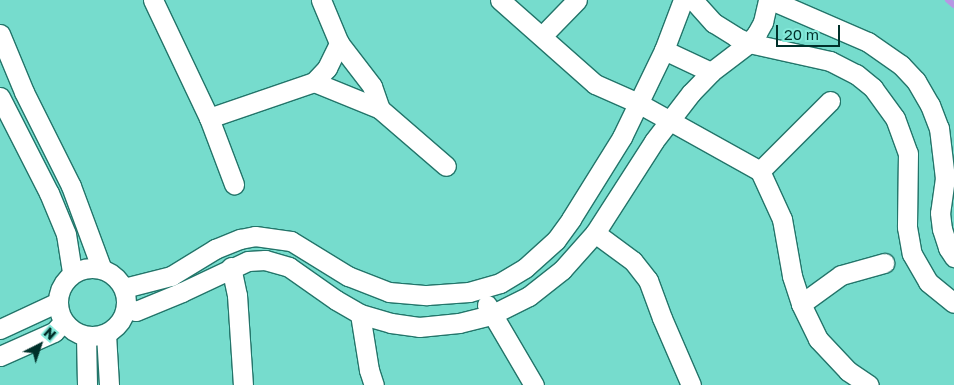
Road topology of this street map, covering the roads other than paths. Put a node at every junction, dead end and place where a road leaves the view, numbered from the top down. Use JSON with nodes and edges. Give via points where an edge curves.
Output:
{"nodes":[{"id":1,"x":154,"y":0,"type":"edge"},
{"id":2,"x":321,"y":0,"type":"edge"},
{"id":3,"x":500,"y":0,"type":"edge"},
{"id":4,"x":577,"y":0,"type":"edge"},
{"id":5,"x":683,"y":0,"type":"edge"},
{"id":6,"x":693,"y":0,"type":"edge"},
{"id":7,"x":770,"y":0,"type":"edge"},
{"id":8,"x":0,"y":34,"type":"edge"},
{"id":9,"x":542,"y":36,"type":"junction"},
{"id":10,"x":339,"y":43,"type":"junction"},
{"id":11,"x":750,"y":43,"type":"junction"},
{"id":12,"x":664,"y":50,"type":"junction"},
{"id":13,"x":711,"y":72,"type":"junction"},
{"id":14,"x":314,"y":82,"type":"junction"},
{"id":15,"x":0,"y":97,"type":"edge"},
{"id":16,"x":830,"y":100,"type":"dead end"},
{"id":17,"x":638,"y":103,"type":"junction"},
{"id":18,"x":380,"y":109,"type":"junction"},
{"id":19,"x":209,"y":118,"type":"junction"},
{"id":20,"x":668,"y":122,"type":"junction"},
{"id":21,"x":446,"y":166,"type":"dead end"},
{"id":22,"x":760,"y":171,"type":"junction"},
{"id":23,"x":234,"y":184,"type":"dead end"},
{"id":24,"x":595,"y":233,"type":"junction"},
{"id":25,"x":954,"y":257,"type":"edge"},
{"id":26,"x":884,"y":263,"type":"dead end"},
{"id":27,"x":231,"y":267,"type":"junction"},
{"id":28,"x":101,"y":268,"type":"junction"},
{"id":29,"x":72,"y":272,"type":"junction"},
{"id":30,"x":124,"y":288,"type":"junction"},
{"id":31,"x":482,"y":290,"type":"junction"},
{"id":32,"x":56,"y":303,"type":"junction"},
{"id":33,"x":954,"y":303,"type":"edge"},
{"id":34,"x":802,"y":304,"type":"junction"},
{"id":35,"x":126,"y":308,"type":"junction"},
{"id":36,"x":360,"y":314,"type":"junction"},
{"id":37,"x":491,"y":315,"type":"junction"},
{"id":38,"x":63,"y":322,"type":"junction"},
{"id":39,"x":0,"y":329,"type":"edge"},
{"id":40,"x":106,"y":334,"type":"junction"},
{"id":41,"x":86,"y":336,"type":"junction"},
{"id":42,"x":0,"y":356,"type":"edge"},
{"id":43,"x":87,"y":385,"type":"edge"},
{"id":44,"x":109,"y":385,"type":"edge"},
{"id":45,"x":244,"y":385,"type":"edge"},
{"id":46,"x":374,"y":385,"type":"edge"},
{"id":47,"x":534,"y":385,"type":"edge"},
{"id":48,"x":691,"y":385,"type":"edge"},
{"id":49,"x":869,"y":385,"type":"edge"}],
"edges":[{"from":1,"to":19,"type":"street"},
{"from":2,"to":10,"type":"street"},
{"from":3,"to":9,"type":"street"},
{"from":4,"to":9,"type":"street"},
{"from":5,"to":12,"type":"street"},
{"from":6,"to":11,"type":"street","via":[[714,23]]},
{"from":7,"to":11,"type":"street","via":[[763,22]]},
{"from":7,"to":25,"type":"street","via":[[868,42],[901,65],[916,81],[939,128],[944,178],[940,213],[948,248]]},
{"from":8,"to":28,"type":"street","via":[[24,92],[71,186]]},
{"from":9,"to":17,"type":"street","via":[[595,84]]},
{"from":10,"to":14,"type":"street","via":[[327,68]]},
{"from":10,"to":18,"type":"street","via":[[372,86]]},
{"from":11,"to":13,"type":"street"},
{"from":11,"to":33,"type":"street","via":[[830,61],[856,74],[887,104],[908,154],[907,227],[912,254],[928,282]]},
{"from":12,"to":13,"type":"street"},
{"from":12,"to":17,"type":"street"},
{"from":13,"to":20,"type":"street"},
{"from":14,"to":18,"type":"street"},
{"from":14,"to":19,"type":"street"},
{"from":15,"to":29,"type":"street","via":[[49,192],[66,234]]},
{"from":16,"to":22,"type":"street"},
{"from":17,"to":20,"type":"street"},
{"from":17,"to":31,"type":"street","via":[[622,137],[556,240],[525,268]]},
{"from":18,"to":21,"type":"street"},
{"from":19,"to":23,"type":"street"},
{"from":20,"to":22,"type":"street"},
{"from":20,"to":24,"type":"street"},
{"from":22,"to":34,"type":"street","via":[[782,219],[792,276]]},
{"from":24,"to":37,"type":"street","via":[[555,275],[529,296]]},
{"from":24,"to":48,"type":"street","via":[[633,261],[648,280]]},
{"from":26,"to":34,"type":"street","via":[[841,275]]},
{"from":27,"to":35,"type":"street","via":[[182,292],[136,310]]},
{"from":27,"to":36,"type":"street","via":[[248,261],[278,262]]},
{"from":27,"to":45,"type":"street","via":[[237,295]]},
{"from":28,"to":29,"type":"street","via":[[88,267]]},
{"from":28,"to":30,"type":"street","via":[[117,277]]},
{"from":29,"to":32,"type":"street","via":[[60,286]]},
{"from":30,"to":31,"type":"street","via":[[171,276],[215,249],[256,236],[291,241],[348,276],[389,292],[427,295]]},
{"from":30,"to":35,"type":"street"},
{"from":31,"to":37,"type":"street"},
{"from":32,"to":38,"type":"street"},
{"from":32,"to":39,"type":"street"},
{"from":34,"to":49,"type":"street","via":[[818,339],[848,371]]},
{"from":35,"to":40,"type":"street","via":[[119,323]]},
{"from":36,"to":37,"type":"street","via":[[419,327],[459,323]]},
{"from":36,"to":46,"type":"street"},
{"from":37,"to":47,"type":"street"},
{"from":38,"to":41,"type":"street","via":[[73,332]]},
{"from":38,"to":42,"type":"street","via":[[54,332]]},
{"from":40,"to":41,"type":"street"},
{"from":40,"to":44,"type":"street"},
{"from":41,"to":43,"type":"street"}]}
